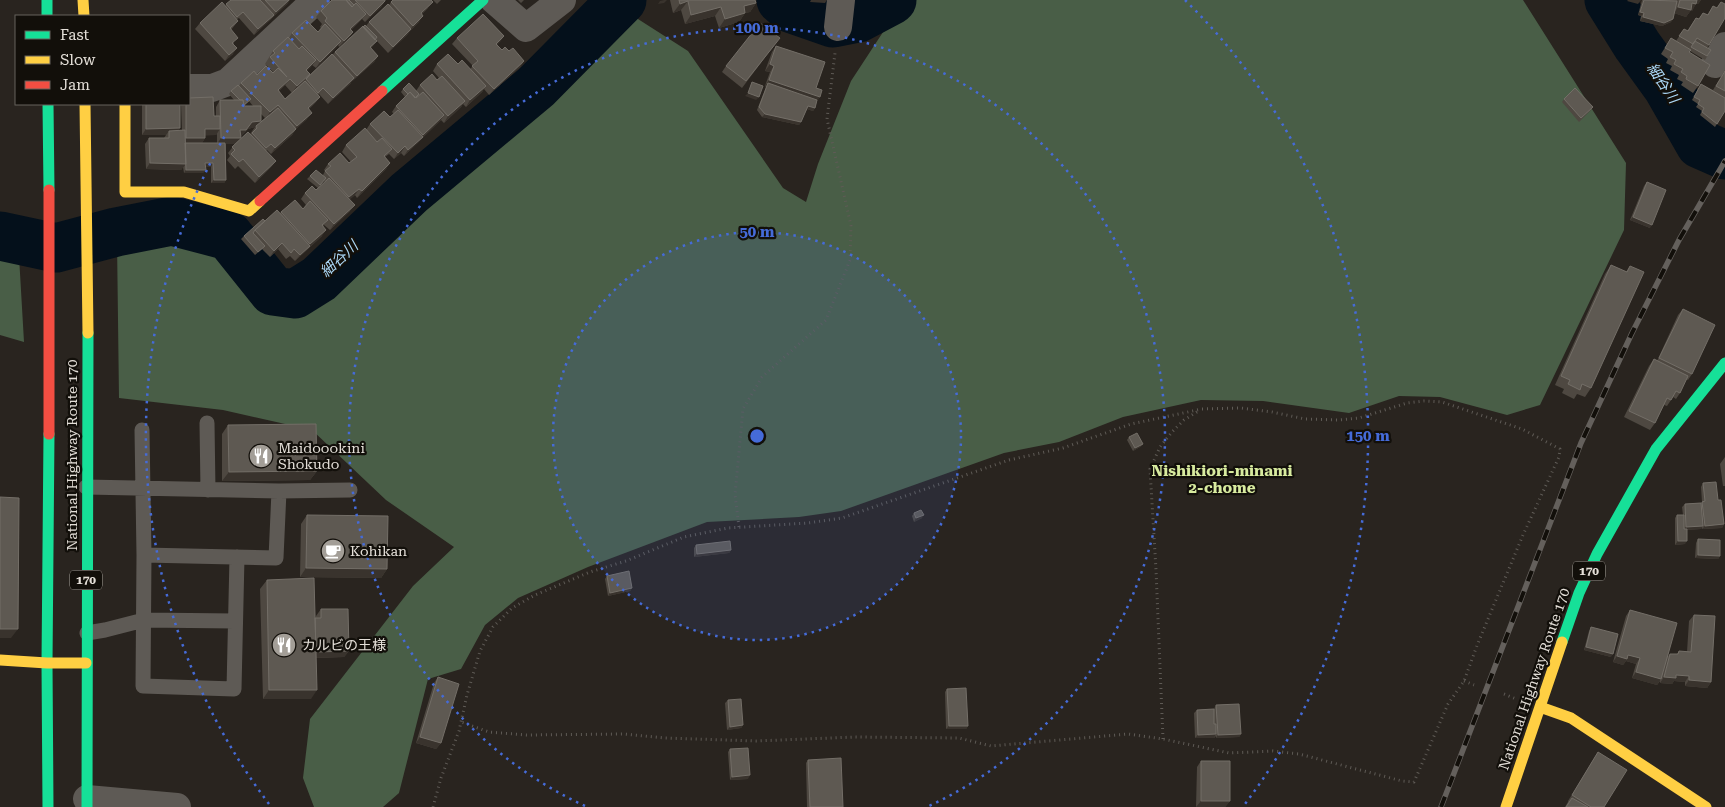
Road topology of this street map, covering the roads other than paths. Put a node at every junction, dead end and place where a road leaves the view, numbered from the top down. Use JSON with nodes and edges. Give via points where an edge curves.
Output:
{"nodes":[{"id":1,"x":47,"y":0,"type":"edge"},
{"id":2,"x":84,"y":0,"type":"edge"},
{"id":3,"x":316,"y":0,"type":"edge"},
{"id":4,"x":483,"y":0,"type":"edge"},
{"id":5,"x":494,"y":0,"type":"edge"},
{"id":6,"x":562,"y":0,"type":"edge"},
{"id":7,"x":47,"y":15,"type":"edge"},
{"id":8,"x":84,"y":15,"type":"edge"},
{"id":9,"x":190,"y":88,"type":"edge"},
{"id":10,"x":48,"y":105,"type":"edge"},
{"id":11,"x":85,"y":105,"type":"edge"},
{"id":12,"x":125,"y":105,"type":"edge"},
{"id":13,"x":1725,"y":363,"type":"edge"},
{"id":14,"x":207,"y":423,"type":"dead end"},
{"id":15,"x":142,"y":430,"type":"dead end"},
{"id":16,"x":86,"y":487,"type":"junction"},
{"id":17,"x":143,"y":489,"type":"junction"},
{"id":18,"x":208,"y":490,"type":"junction"},
{"id":19,"x":350,"y":490,"type":"dead end"},
{"id":20,"x":279,"y":491,"type":"junction"},
{"id":21,"x":144,"y":555,"type":"junction"},
{"id":22,"x":237,"y":557,"type":"junction"},
{"id":23,"x":144,"y":620,"type":"junction"},
{"id":24,"x":236,"y":620,"type":"junction"},
{"id":25,"x":87,"y":633,"type":"junction"},
{"id":26,"x":0,"y":660,"type":"edge"},
{"id":27,"x":47,"y":663,"type":"junction"},
{"id":28,"x":86,"y":663,"type":"junction"},
{"id":29,"x":1540,"y":707,"type":"junction"},
{"id":30,"x":87,"y":803,"type":"edge"},
{"id":31,"x":48,"y":807,"type":"edge"},
{"id":32,"x":177,"y":807,"type":"edge"},
{"id":33,"x":1506,"y":807,"type":"edge"},
{"id":34,"x":1706,"y":807,"type":"edge"}],
"edges":[{"from":1,"to":7,"type":"main road"},
{"from":2,"to":8,"type":"main road"},
{"from":3,"to":9,"type":"street","via":[[228,82],[212,88]]},
{"from":4,"to":12,"type":"main road","via":[[249,211],[184,192],[125,192]]},
{"from":5,"to":6,"type":"street","via":[[526,28]]},
{"from":10,"to":27,"type":"main road","name":"National Highway Route 170"},
{"from":11,"to":16,"type":"main road","name":"National Highway Route 170","number":"170"},
{"from":13,"to":29,"type":"main road","name":"National Highway Route 170","number":"170","via":[[1656,448],[1626,501],[1578,594]]},
{"from":14,"to":18,"type":"lane"},
{"from":15,"to":17,"type":"lane"},
{"from":16,"to":17,"type":"lane"},
{"from":16,"to":25,"type":"main road","name":"National Highway Route 170","number":"170"},
{"from":17,"to":18,"type":"lane"},
{"from":17,"to":21,"type":"lane"},
{"from":18,"to":20,"type":"lane"},
{"from":19,"to":20,"type":"lane"},
{"from":20,"to":22,"type":"lane","via":[[276,558]]},
{"from":21,"to":22,"type":"lane"},
{"from":21,"to":23,"type":"lane"},
{"from":22,"to":24,"type":"lane"},
{"from":23,"to":24,"type":"lane"},
{"from":23,"to":24,"type":"lane","via":[[143,686],[234,689]]},
{"from":23,"to":25,"type":"lane"},
{"from":25,"to":28,"type":"main road","name":"National Highway Route 170","number":"170"},
{"from":26,"to":27,"type":"main road"},
{"from":27,"to":28,"type":"main road"},
{"from":27,"to":31,"type":"main road","name":"National Highway Route 170"},
{"from":28,"to":30,"type":"main road","name":"National Highway Route 170","number":"170"},
{"from":29,"to":33,"type":"main road","name":"National Highway Route 170","number":"170"},
{"from":29,"to":34,"type":"main road","via":[[1571,718]]},
{"from":30,"to":32,"type":"street"}]}
